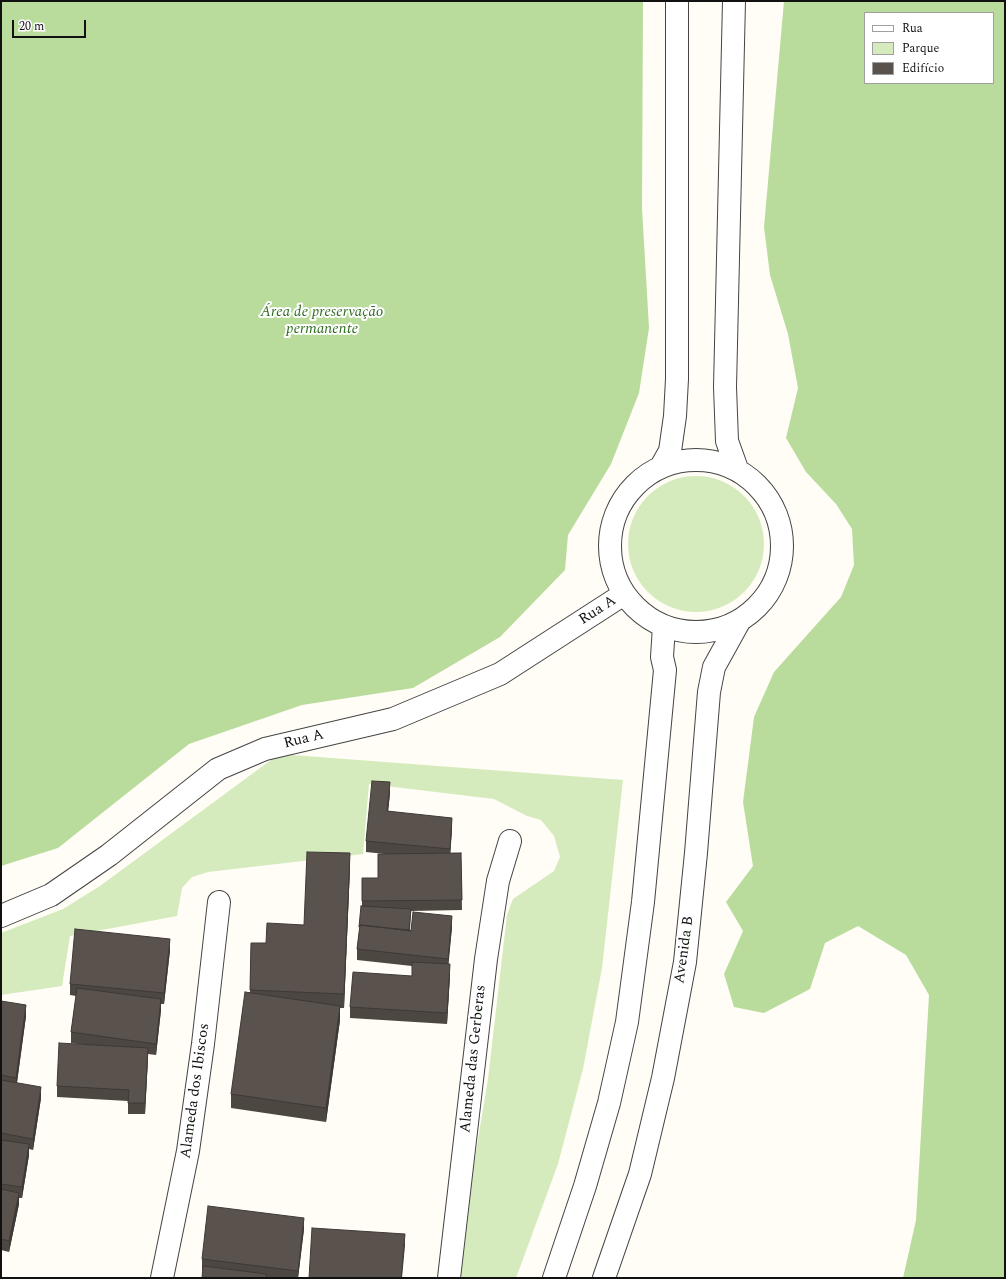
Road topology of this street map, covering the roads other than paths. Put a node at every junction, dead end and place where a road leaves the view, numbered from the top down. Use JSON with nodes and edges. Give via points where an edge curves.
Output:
{"nodes":[{"id":1,"x":677,"y":1,"type":"edge"},
{"id":2,"x":734,"y":1,"type":"edge"},
{"id":3,"x":661,"y":467,"type":"junction"},
{"id":4,"x":737,"y":469,"type":"junction"},
{"id":5,"x":624,"y":594,"type":"junction"},
{"id":6,"x":740,"y":620,"type":"junction"},
{"id":7,"x":664,"y":626,"type":"junction"},
{"id":8,"x":510,"y":841,"type":"dead end"},
{"id":9,"x":219,"y":902,"type":"dead end"},
{"id":10,"x":1,"y":916,"type":"edge"},
{"id":11,"x":162,"y":1278,"type":"edge"},
{"id":12,"x":449,"y":1278,"type":"edge"},
{"id":13,"x":554,"y":1278,"type":"edge"},
{"id":14,"x":604,"y":1278,"type":"edge"}],
"edges":[{"from":1,"to":3,"type":"street","via":[[677,380],[670,451]]},
{"from":2,"to":4,"type":"street","via":[[725,387],[727,441]]},
{"from":3,"to":4,"type":"street","name":"Avenida B","via":[[681,460],[709,460]]},
{"from":3,"to":5,"type":"street","name":"Avenida B","via":[[631,488],[616,512],[609,540],[612,568]]},
{"from":4,"to":6,"type":"street","name":"Avenida B","via":[[759,487],[775,511],[782,538],[780,567],[769,594],[750,615]]},
{"from":5,"to":7,"type":"street","name":"Avenida B","via":[[643,615]]},
{"from":5,"to":10,"type":"street","name":"Rua A","via":[[493,677],[393,719],[265,749],[218,769],[109,855],[51,895]]},
{"from":6,"to":7,"type":"street","name":"Avenida B","via":[[725,628],[697,633],[668,629]]},
{"from":6,"to":14,"type":"street","name":"Avenida B","via":[[717,661],[709,692],[685,962],[663,1078],[640,1174]]},
{"from":7,"to":13,"type":"street","via":[[662,657],[665,678],[643,902],[627,1022],[609,1103]]},
{"from":8,"to":12,"type":"street","name":"Alameda das Gerberas","via":[[498,881],[486,959]]},
{"from":9,"to":11,"type":"street","name":"Alameda dos Ibiscos","via":[[189,1143]]}]}
